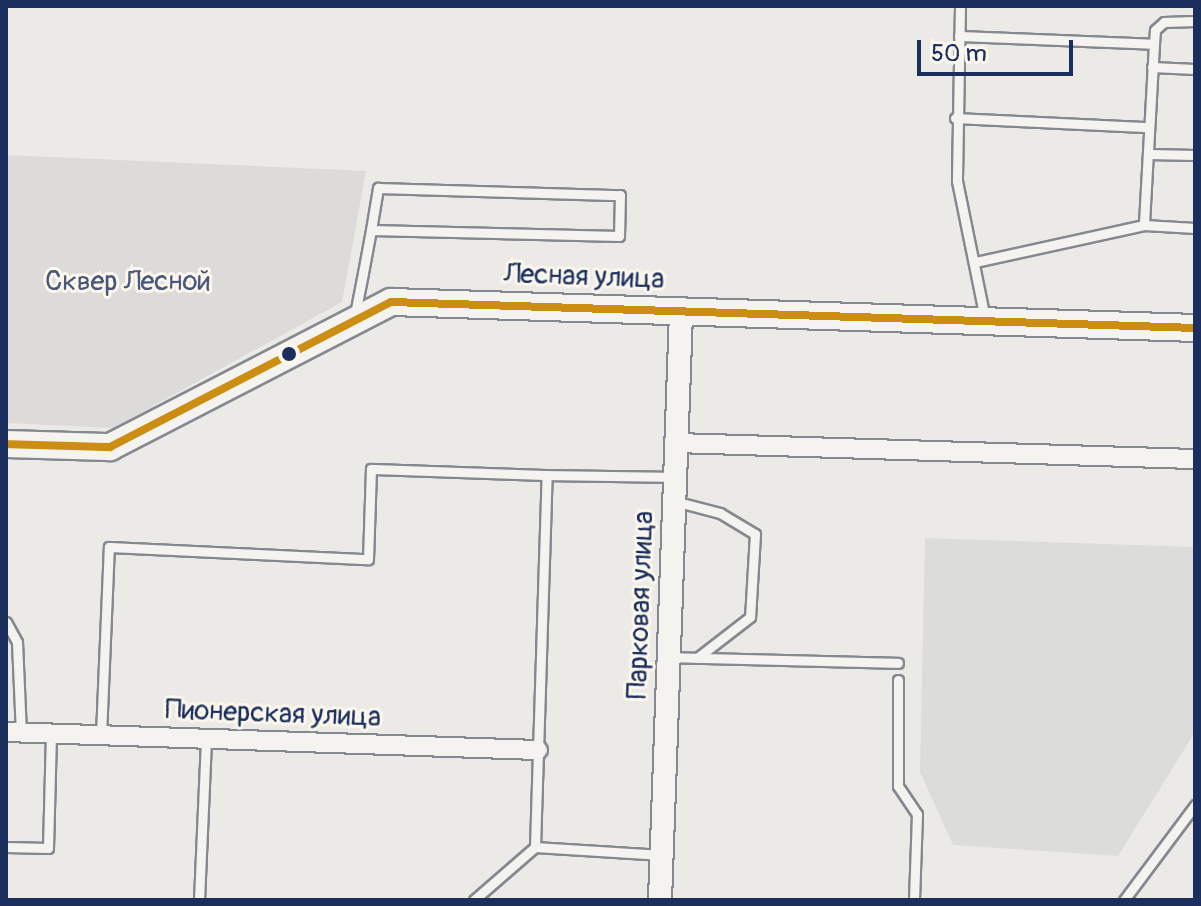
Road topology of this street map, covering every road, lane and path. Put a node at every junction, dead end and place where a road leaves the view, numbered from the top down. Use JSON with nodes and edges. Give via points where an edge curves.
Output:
{"nodes":[{"id":1,"x":960,"y":6,"type":"edge"},
{"id":2,"x":1195,"y":21,"type":"edge"},
{"id":3,"x":959,"y":36,"type":"junction"},
{"id":4,"x":1154,"y":44,"type":"junction"},
{"id":5,"x":1152,"y":67,"type":"junction"},
{"id":6,"x":1195,"y":69,"type":"edge"},
{"id":7,"x":955,"y":118,"type":"junction"},
{"id":8,"x":1149,"y":127,"type":"junction"},
{"id":9,"x":1148,"y":154,"type":"junction"},
{"id":10,"x":1195,"y":155,"type":"edge"},
{"id":11,"x":1144,"y":225,"type":"junction"},
{"id":12,"x":1195,"y":228,"type":"edge"},
{"id":13,"x":371,"y":230,"type":"junction"},
{"id":14,"x":976,"y":262,"type":"junction"},
{"id":15,"x":681,"y":312,"type":"junction"},
{"id":16,"x":354,"y":321,"type":"junction"},
{"id":17,"x":985,"y":323,"type":"junction"},
{"id":18,"x":1195,"y":328,"type":"edge"},
{"id":19,"x":676,"y":443,"type":"junction"},
{"id":20,"x":6,"y":444,"type":"edge"},
{"id":21,"x":1195,"y":459,"type":"edge"},
{"id":22,"x":547,"y":475,"type":"junction"},
{"id":23,"x":675,"y":477,"type":"junction"},
{"id":24,"x":674,"y":501,"type":"junction"},
{"id":25,"x":6,"y":622,"type":"edge"},
{"id":26,"x":669,"y":657,"type":"junction"},
{"id":27,"x":697,"y":658,"type":"junction"},
{"id":28,"x":898,"y":663,"type":"dead end"},
{"id":29,"x":898,"y":680,"type":"dead end"},
{"id":30,"x":14,"y":732,"type":"edge"},
{"id":31,"x":51,"y":734,"type":"junction"},
{"id":32,"x":101,"y":735,"type":"junction"},
{"id":33,"x":206,"y":740,"type":"junction"},
{"id":34,"x":538,"y":750,"type":"junction"},
{"id":35,"x":1195,"y":805,"type":"edge"},
{"id":36,"x":6,"y":847,"type":"edge"},
{"id":37,"x":535,"y":847,"type":"junction"},
{"id":38,"x":662,"y":855,"type":"junction"},
{"id":39,"x":199,"y":900,"type":"edge"},
{"id":40,"x":474,"y":900,"type":"edge"},
{"id":41,"x":660,"y":900,"type":"edge"},
{"id":42,"x":914,"y":900,"type":"edge"},
{"id":43,"x":1124,"y":900,"type":"edge"}],
"edges":[{"from":1,"to":3,"type":"lane"},
{"from":2,"to":4,"type":"lane","via":[[1164,22],[1155,30]]},
{"from":3,"to":4,"type":"lane"},
{"from":3,"to":7,"type":"lane"},
{"from":4,"to":5,"type":"lane"},
{"from":5,"to":6,"type":"lane"},
{"from":5,"to":8,"type":"lane"},
{"from":7,"to":8,"type":"lane"},
{"from":7,"to":14,"type":"lane","via":[[957,181]]},
{"from":8,"to":9,"type":"lane"},
{"from":9,"to":10,"type":"lane"},
{"from":9,"to":11,"type":"lane"},
{"from":11,"to":12,"type":"lane"},
{"from":11,"to":14,"type":"lane"},
{"from":13,"to":13,"type":"lane","via":[[378,188],[620,195],[619,236]]},
{"from":13,"to":16,"type":"lane"},
{"from":14,"to":17,"type":"lane"},
{"from":15,"to":16,"type":"main road","name":"Лесная улица","via":[[391,302]]},
{"from":15,"to":17,"type":"main road","name":"Лесная улица"},
{"from":15,"to":19,"type":"street","name":"Парковая улица"},
{"from":16,"to":20,"type":"main road","name":"Лесная улица","via":[[110,447]]},
{"from":17,"to":18,"type":"main road","name":"Лесная улица"},
{"from":19,"to":21,"type":"street"},
{"from":19,"to":23,"type":"street","name":"Парковая улица"},
{"from":22,"to":23,"type":"lane"},
{"from":22,"to":32,"type":"lane","via":[[371,469],[368,559],[109,547]]},
{"from":22,"to":34,"type":"lane"},
{"from":23,"to":24,"type":"street","name":"Парковая улица"},
{"from":24,"to":26,"type":"street","name":"Парковая улица"},
{"from":24,"to":27,"type":"lane","via":[[720,513],[755,534],[750,617]]},
{"from":25,"to":30,"type":"lane","via":[[17,642]]},
{"from":26,"to":27,"type":"lane"},
{"from":26,"to":38,"type":"street","name":"Парковая улица"},
{"from":27,"to":28,"type":"lane"},
{"from":29,"to":42,"type":"lane","via":[[898,786],[917,814]]},
{"from":30,"to":31,"type":"street","name":"Пионерская улица"},
{"from":31,"to":32,"type":"street","name":"Пионерская улица"},
{"from":31,"to":36,"type":"lane","via":[[48,848]]},
{"from":32,"to":33,"type":"street","name":"Пионерская улица"},
{"from":33,"to":34,"type":"street","name":"Пионерская улица"},
{"from":33,"to":39,"type":"lane"},
{"from":34,"to":37,"type":"lane"},
{"from":35,"to":43,"type":"lane"},
{"from":37,"to":38,"type":"lane"},
{"from":37,"to":40,"type":"lane"},
{"from":38,"to":41,"type":"street","name":"Парковая улица"}]}
